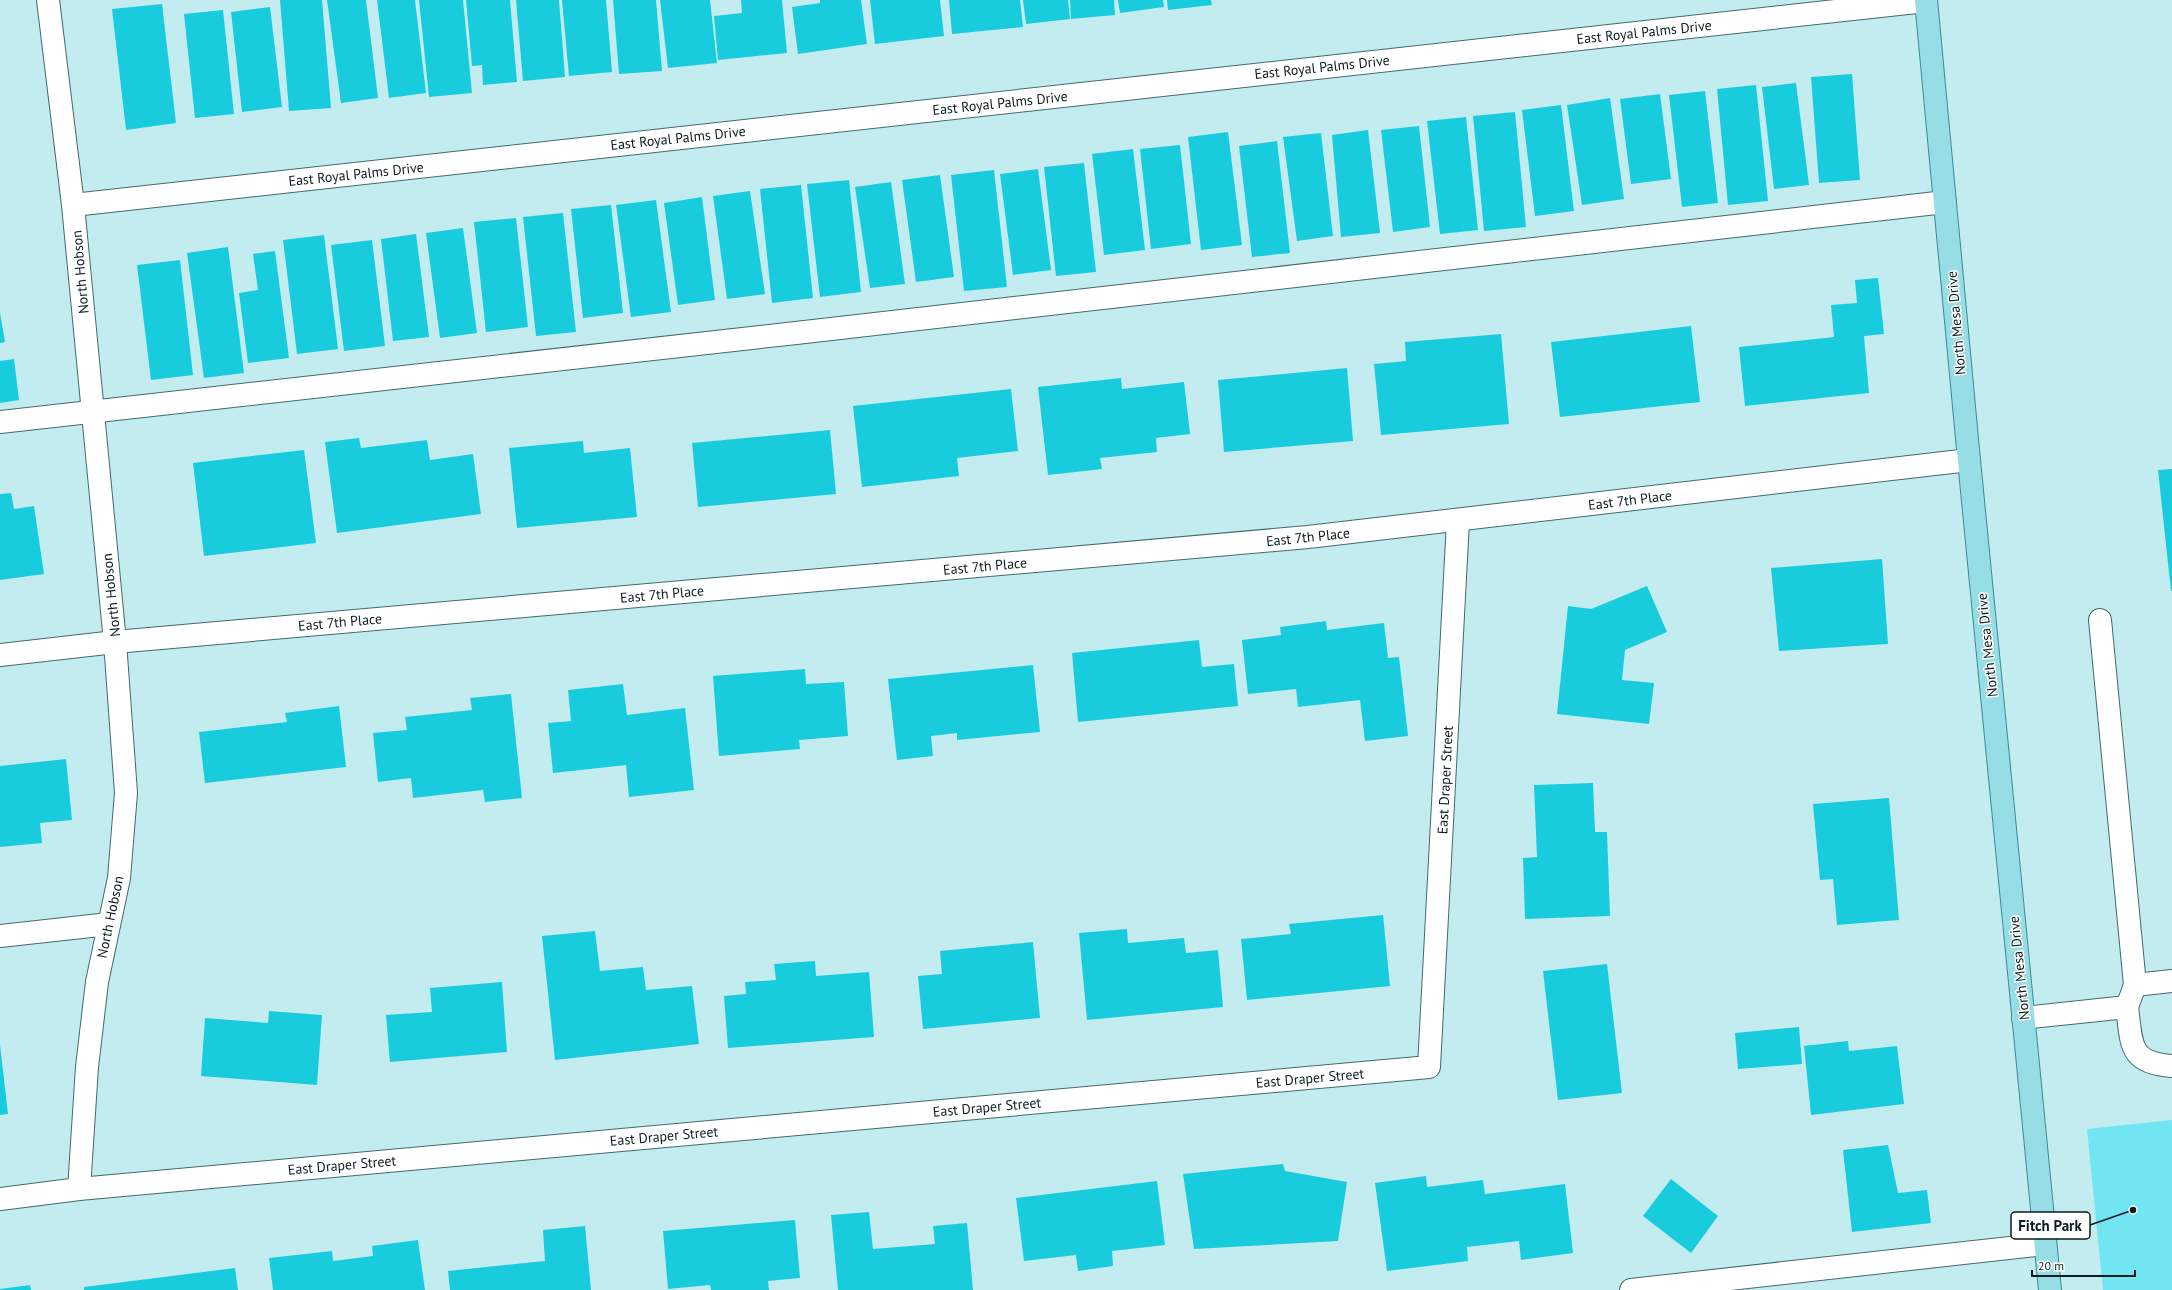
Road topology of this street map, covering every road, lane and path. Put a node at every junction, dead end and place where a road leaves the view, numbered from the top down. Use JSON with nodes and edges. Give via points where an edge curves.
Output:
{"nodes":[{"id":1,"x":48,"y":0,"type":"edge"},
{"id":2,"x":1926,"y":0,"type":"edge"},
{"id":3,"x":1945,"y":202,"type":"junction"},
{"id":4,"x":73,"y":205,"type":"junction"},
{"id":5,"x":93,"y":412,"type":"junction"},
{"id":6,"x":0,"y":422,"type":"edge"},
{"id":7,"x":1969,"y":460,"type":"junction"},
{"id":8,"x":1458,"y":521,"type":"junction"},
{"id":9,"x":2100,"y":620,"type":"dead end"},
{"id":10,"x":115,"y":642,"type":"junction"},
{"id":11,"x":0,"y":655,"type":"edge"},
{"id":12,"x":109,"y":924,"type":"junction"},
{"id":13,"x":0,"y":936,"type":"edge"},
{"id":14,"x":2172,"y":981,"type":"edge"},
{"id":15,"x":2135,"y":985,"type":"junction"},
{"id":16,"x":2127,"y":1007,"type":"junction"},
{"id":17,"x":2023,"y":1018,"type":"junction"},
{"id":18,"x":2172,"y":1066,"type":"edge"},
{"id":19,"x":79,"y":1189,"type":"junction"},
{"id":20,"x":0,"y":1199,"type":"edge"},
{"id":21,"x":2045,"y":1244,"type":"junction"},
{"id":22,"x":1631,"y":1290,"type":"edge"},
{"id":23,"x":2050,"y":1290,"type":"edge"}],
"edges":[{"from":1,"to":4,"type":"street","name":"North Hobson"},
{"from":2,"to":3,"type":"main road","name":"North Mesa Drive"},
{"from":2,"to":4,"type":"street","name":"East Royal Palms Drive"},
{"from":3,"to":5,"type":"street"},
{"from":3,"to":7,"type":"main road","name":"North Mesa Drive"},
{"from":4,"to":5,"type":"street","name":"North Hobson"},
{"from":5,"to":6,"type":"street"},
{"from":5,"to":10,"type":"street","name":"North Hobson"},
{"from":7,"to":8,"type":"street","name":"East 7th Place"},
{"from":7,"to":17,"type":"main road","name":"North Mesa Drive"},
{"from":8,"to":10,"type":"street","name":"East 7th Place","via":[[1308,537]]},
{"from":8,"to":19,"type":"street","name":"East Draper Street","via":[[1429,1067]]},
{"from":9,"to":15,"type":"street"},
{"from":10,"to":11,"type":"street","name":"East 7th Place"},
{"from":10,"to":12,"type":"street","name":"North Hobson","via":[[126,793],[120,878]]},
{"from":12,"to":13,"type":"street"},
{"from":12,"to":19,"type":"street","name":"North Hobson","via":[[96,982],[87,1067]]},
{"from":14,"to":15,"type":"street"},
{"from":15,"to":16,"type":"street"},
{"from":16,"to":17,"type":"street"},
{"from":16,"to":18,"type":"street","via":[[2132,1042],[2138,1057],[2155,1065]]},
{"from":17,"to":21,"type":"main road","name":"North Mesa Drive"},
{"from":19,"to":20,"type":"street","name":"East Draper Street"},
{"from":21,"to":22,"type":"street"},
{"from":21,"to":23,"type":"main road","name":"North Mesa Drive"}]}
